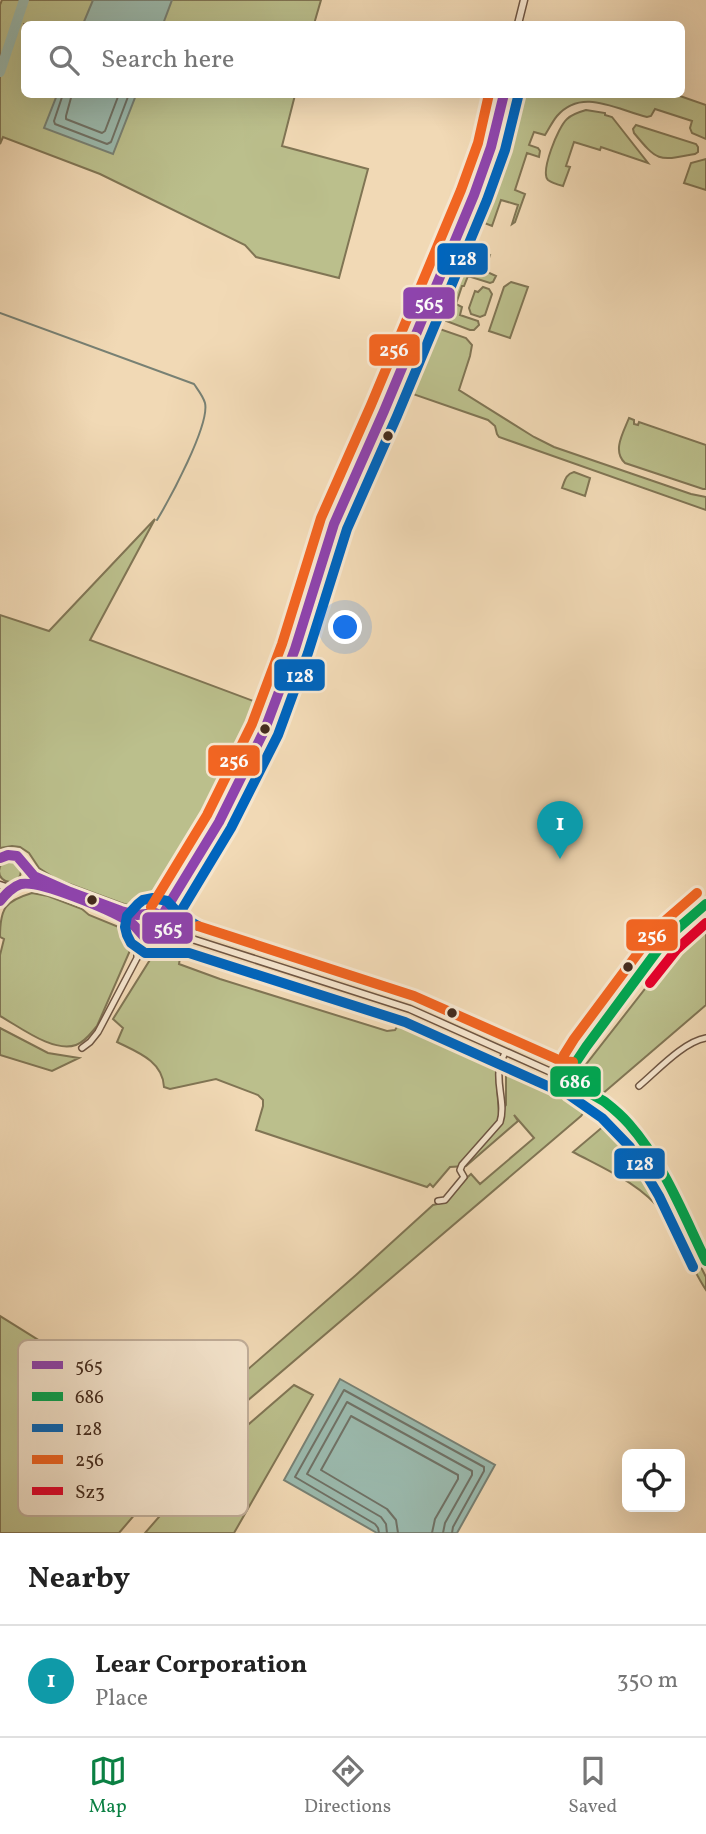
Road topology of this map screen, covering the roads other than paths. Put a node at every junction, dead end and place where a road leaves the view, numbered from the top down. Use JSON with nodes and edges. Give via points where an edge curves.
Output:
{"nodes":[{"id":1,"x":524,"y":0,"type":"edge"},
{"id":2,"x":519,"y":21,"type":"edge"},
{"id":3,"x":503,"y":98,"type":"edge"},
{"id":4,"x":0,"y":858,"type":"edge"},
{"id":5,"x":28,"y":871,"type":"junction"},
{"id":6,"x":22,"y":884,"type":"junction"},
{"id":7,"x":0,"y":885,"type":"edge"},
{"id":8,"x":11,"y":888,"type":"junction"},
{"id":9,"x":0,"y":901,"type":"edge"},
{"id":10,"x":706,"y":904,"type":"edge"},
{"id":11,"x":163,"y":914,"type":"junction"},
{"id":12,"x":144,"y":915,"type":"junction"},
{"id":13,"x":168,"y":923,"type":"junction"},
{"id":14,"x":141,"y":933,"type":"junction"},
{"id":15,"x":162,"y":938,"type":"junction"},
{"id":16,"x":192,"y":939,"type":"junction"},
{"id":17,"x":152,"y":940,"type":"junction"},
{"id":18,"x":137,"y":958,"type":"junction"},
{"id":19,"x":706,"y":1038,"type":"edge"},
{"id":20,"x":82,"y":1048,"type":"dead end"},
{"id":21,"x":505,"y":1052,"type":"junction"},
{"id":22,"x":572,"y":1076,"type":"junction"},
{"id":23,"x":639,"y":1086,"type":"dead end"},
{"id":24,"x":438,"y":1201,"type":"dead end"},
{"id":25,"x":706,"y":1261,"type":"edge"}],
"edges":[{"from":1,"to":2,"type":"street"},
{"from":3,"to":11,"type":"street","via":[[474,195],[334,524],[265,729],[219,822]]},
{"from":4,"to":5,"type":"street","via":[[17,856]]},
{"from":5,"to":6,"type":"street"},
{"from":5,"to":12,"type":"street","via":[[111,907]]},
{"from":6,"to":8,"type":"street"},
{"from":6,"to":14,"type":"street","via":[[44,887],[123,918]]},
{"from":7,"to":8,"type":"street"},
{"from":8,"to":9,"type":"street"},
{"from":10,"to":22,"type":"street","via":[[660,947],[586,1047]]},
{"from":11,"to":12,"type":"street"},
{"from":11,"to":13,"type":"street"},
{"from":12,"to":14,"type":"street","via":[[139,922]]},
{"from":13,"to":15,"type":"street"},
{"from":13,"to":16,"type":"street"},
{"from":14,"to":17,"type":"street"},
{"from":14,"to":18,"type":"street"},
{"from":15,"to":16,"type":"street"},
{"from":15,"to":17,"type":"street"},
{"from":16,"to":21,"type":"street","via":[[410,1009]]},
{"from":17,"to":18,"type":"street"},
{"from":18,"to":20,"type":"street","via":[[98,1032]]},
{"from":19,"to":23,"type":"street","via":[[687,1046]]},
{"from":21,"to":22,"type":"street","via":[[558,1075]]},
{"from":21,"to":24,"type":"street","via":[[499,1076],[500,1122],[462,1165],[464,1177]]},
{"from":22,"to":25,"type":"street","via":[[577,1085],[629,1123],[648,1147]]}]}
